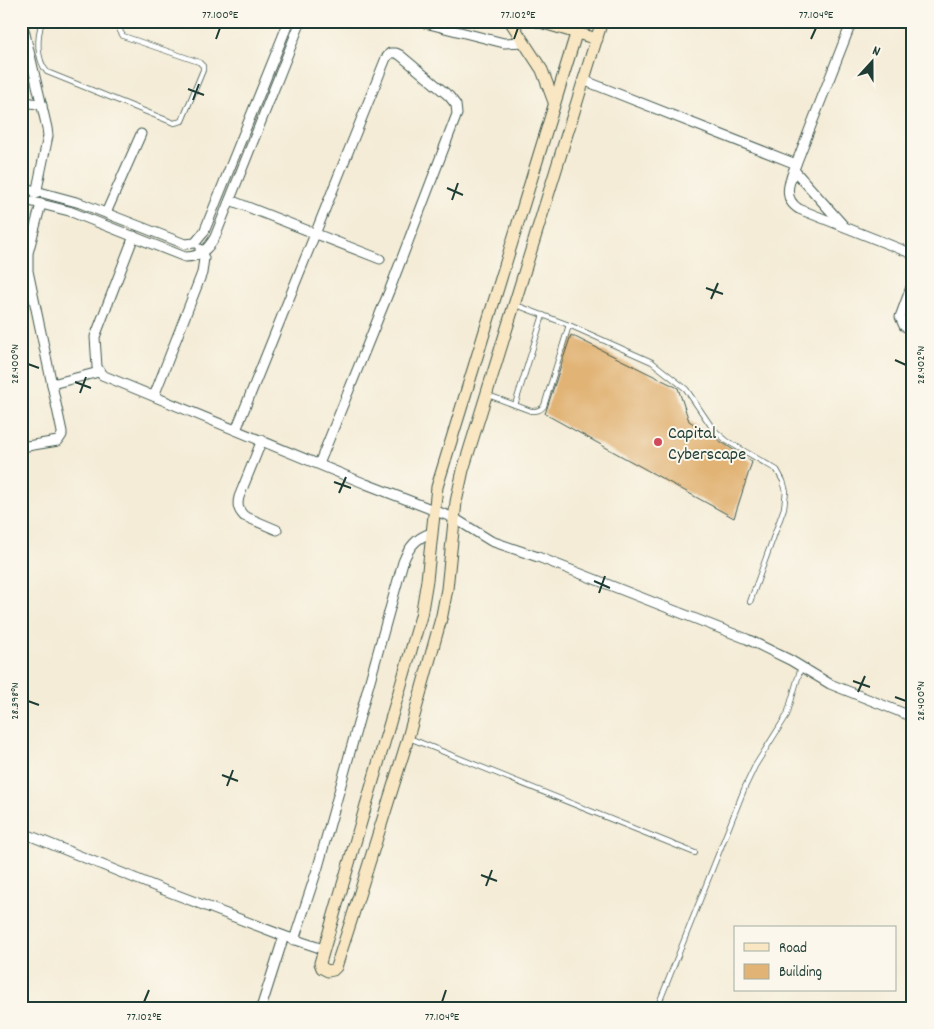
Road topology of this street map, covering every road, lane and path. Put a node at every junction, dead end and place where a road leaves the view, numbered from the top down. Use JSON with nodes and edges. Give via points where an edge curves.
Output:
{"nodes":[{"id":1,"x":22,"y":21,"type":"edge"},
{"id":2,"x":42,"y":21,"type":"edge"},
{"id":3,"x":121,"y":21,"type":"edge"},
{"id":4,"x":289,"y":21,"type":"edge"},
{"id":5,"x":301,"y":21,"type":"edge"},
{"id":6,"x":417,"y":21,"type":"edge"},
{"id":7,"x":510,"y":21,"type":"edge"},
{"id":8,"x":537,"y":21,"type":"edge"},
{"id":9,"x":602,"y":21,"type":"edge"},
{"id":10,"x":852,"y":21,"type":"edge"},
{"id":11,"x":578,"y":27,"type":"edge"},
{"id":12,"x":596,"y":39,"type":"junction"},
{"id":13,"x":524,"y":42,"type":"junction"},
{"id":14,"x":44,"y":69,"type":"junction"},
{"id":15,"x":32,"y":71,"type":"junction"},
{"id":16,"x":583,"y":80,"type":"junction"},
{"id":17,"x":21,"y":101,"type":"edge"},
{"id":18,"x":554,"y":102,"type":"junction"},
{"id":19,"x":42,"y":105,"type":"junction"},
{"id":20,"x":141,"y":134,"type":"dead end"},
{"id":21,"x":795,"y":167,"type":"junction"},
{"id":22,"x":21,"y":187,"type":"edge"},
{"id":23,"x":37,"y":190,"type":"junction"},
{"id":24,"x":21,"y":199,"type":"edge"},
{"id":25,"x":230,"y":200,"type":"junction"},
{"id":26,"x":38,"y":203,"type":"junction"},
{"id":27,"x":106,"y":213,"type":"junction"},
{"id":28,"x":845,"y":227,"type":"junction"},
{"id":29,"x":316,"y":233,"type":"junction"},
{"id":30,"x":134,"y":236,"type":"junction"},
{"id":31,"x":195,"y":243,"type":"junction"},
{"id":32,"x":202,"y":252,"type":"junction"},
{"id":33,"x":913,"y":254,"type":"edge"},
{"id":34,"x":380,"y":259,"type":"dead end"},
{"id":35,"x":25,"y":279,"type":"edge"},
{"id":36,"x":913,"y":282,"type":"edge"},
{"id":37,"x":515,"y":304,"type":"junction"},
{"id":38,"x":543,"y":315,"type":"junction"},
{"id":39,"x":569,"y":325,"type":"junction"},
{"id":40,"x":913,"y":331,"type":"edge"},
{"id":41,"x":99,"y":372,"type":"junction"},
{"id":42,"x":52,"y":384,"type":"junction"},
{"id":43,"x":486,"y":395,"type":"junction"},
{"id":44,"x":154,"y":396,"type":"junction"},
{"id":45,"x":515,"y":405,"type":"junction"},
{"id":46,"x":236,"y":430,"type":"junction"},
{"id":47,"x":262,"y":440,"type":"junction"},
{"id":48,"x":21,"y":447,"type":"edge"},
{"id":49,"x":319,"y":464,"type":"junction"},
{"id":50,"x":433,"y":509,"type":"junction"},
{"id":51,"x":454,"y":518,"type":"junction"},
{"id":52,"x":277,"y":530,"type":"dead end"},
{"id":53,"x":431,"y":533,"type":"junction"},
{"id":54,"x":750,"y":602,"type":"dead end"},
{"id":55,"x":801,"y":666,"type":"junction"},
{"id":56,"x":913,"y":717,"type":"edge"},
{"id":57,"x":408,"y":737,"type":"junction"},
{"id":58,"x":21,"y":832,"type":"edge"},
{"id":59,"x":695,"y":853,"type":"dead end"},
{"id":60,"x":284,"y":936,"type":"junction"},
{"id":61,"x":294,"y":940,"type":"junction"},
{"id":62,"x":324,"y":949,"type":"junction"},
{"id":63,"x":262,"y":1008,"type":"edge"},
{"id":64,"x":657,"y":1008,"type":"edge"}],
"edges":[{"from":1,"to":15,"type":"street"},
{"from":2,"to":14,"type":"lane","via":[[38,42]]},
{"from":3,"to":14,"type":"lane","via":[[123,36],[203,66],[182,121],[174,122]]},
{"from":4,"to":31,"type":"street","via":[[204,232]]},
{"from":5,"to":25,"type":"street"},
{"from":6,"to":13,"type":"street","via":[[504,43]]},
{"from":7,"to":13,"type":"street"},
{"from":8,"to":11,"type":"street"},
{"from":9,"to":12,"type":"street"},
{"from":10,"to":21,"type":"street"},
{"from":11,"to":12,"type":"street"},
{"from":11,"to":18,"type":"street"},
{"from":12,"to":16,"type":"street"},
{"from":13,"to":18,"type":"street","via":[[542,70]]},
{"from":14,"to":15,"type":"lane"},
{"from":15,"to":19,"type":"street"},
{"from":16,"to":21,"type":"street"},
{"from":16,"to":37,"type":"street"},
{"from":17,"to":19,"type":"street"},
{"from":18,"to":50,"type":"street","via":[[436,487]]},
{"from":19,"to":23,"type":"street","via":[[48,136]]},
{"from":20,"to":27,"type":"street"},
{"from":21,"to":28,"type":"street"},
{"from":21,"to":28,"type":"street","via":[[788,190],[794,206]]},
{"from":22,"to":23,"type":"street"},
{"from":23,"to":26,"type":"street"},
{"from":23,"to":27,"type":"street"},
{"from":24,"to":26,"type":"street"},
{"from":25,"to":29,"type":"street"},
{"from":25,"to":32,"type":"street","via":[[215,237]]},
{"from":26,"to":30,"type":"street","via":[[69,211]]},
{"from":26,"to":35,"type":"street"},
{"from":27,"to":31,"type":"street","via":[[185,244]]},
{"from":28,"to":33,"type":"street"},
{"from":29,"to":34,"type":"street"},
{"from":29,"to":46,"type":"street"},
{"from":29,"to":49,"type":"street","via":[[386,58],[390,53],[396,53],[449,96],[456,105],[457,114]]},
{"from":30,"to":32,"type":"street","via":[[185,257]]},
{"from":30,"to":41,"type":"street","via":[[97,330],[94,345]]},
{"from":31,"to":32,"type":"street"},
{"from":32,"to":44,"type":"street","via":[[202,273]]},
{"from":35,"to":42,"type":"street"},
{"from":36,"to":40,"type":"street","via":[[900,317],[904,326]]},
{"from":37,"to":38,"type":"lane"},
{"from":37,"to":43,"type":"street"},
{"from":38,"to":39,"type":"lane"},
{"from":38,"to":45,"type":"lane"},
{"from":39,"to":45,"type":"lane","via":[[544,406],[538,411]]},
{"from":39,"to":54,"type":"lane","via":[[652,362],[686,389],[714,429],[727,441],[777,470],[786,491],[784,508]]},
{"from":41,"to":42,"type":"street"},
{"from":41,"to":44,"type":"street"},
{"from":42,"to":48,"type":"street","via":[[62,436],[58,441]]},
{"from":43,"to":45,"type":"lane"},
{"from":43,"to":51,"type":"street"},
{"from":44,"to":46,"type":"street"},
{"from":46,"to":47,"type":"street"},
{"from":47,"to":49,"type":"street"},
{"from":47,"to":52,"type":"street","via":[[238,506],[244,516]]},
{"from":49,"to":50,"type":"street"},
{"from":50,"to":51,"type":"street"},
{"from":50,"to":53,"type":"street"},
{"from":51,"to":55,"type":"street","via":[[491,541],[747,639]]},
{"from":51,"to":57,"type":"street","via":[[445,601]]},
{"from":53,"to":61,"type":"street","via":[[411,546],[403,562],[318,866]]},
{"from":53,"to":62,"type":"street","via":[[420,621]]},
{"from":55,"to":56,"type":"street","via":[[830,684]]},
{"from":55,"to":64,"type":"lane","via":[[786,715],[745,787]]},
{"from":57,"to":59,"type":"lane"},
{"from":57,"to":62,"type":"street","via":[[334,970],[320,967]]},
{"from":58,"to":60,"type":"street"},
{"from":60,"to":61,"type":"street"},
{"from":60,"to":63,"type":"street"},
{"from":61,"to":62,"type":"street"}]}
